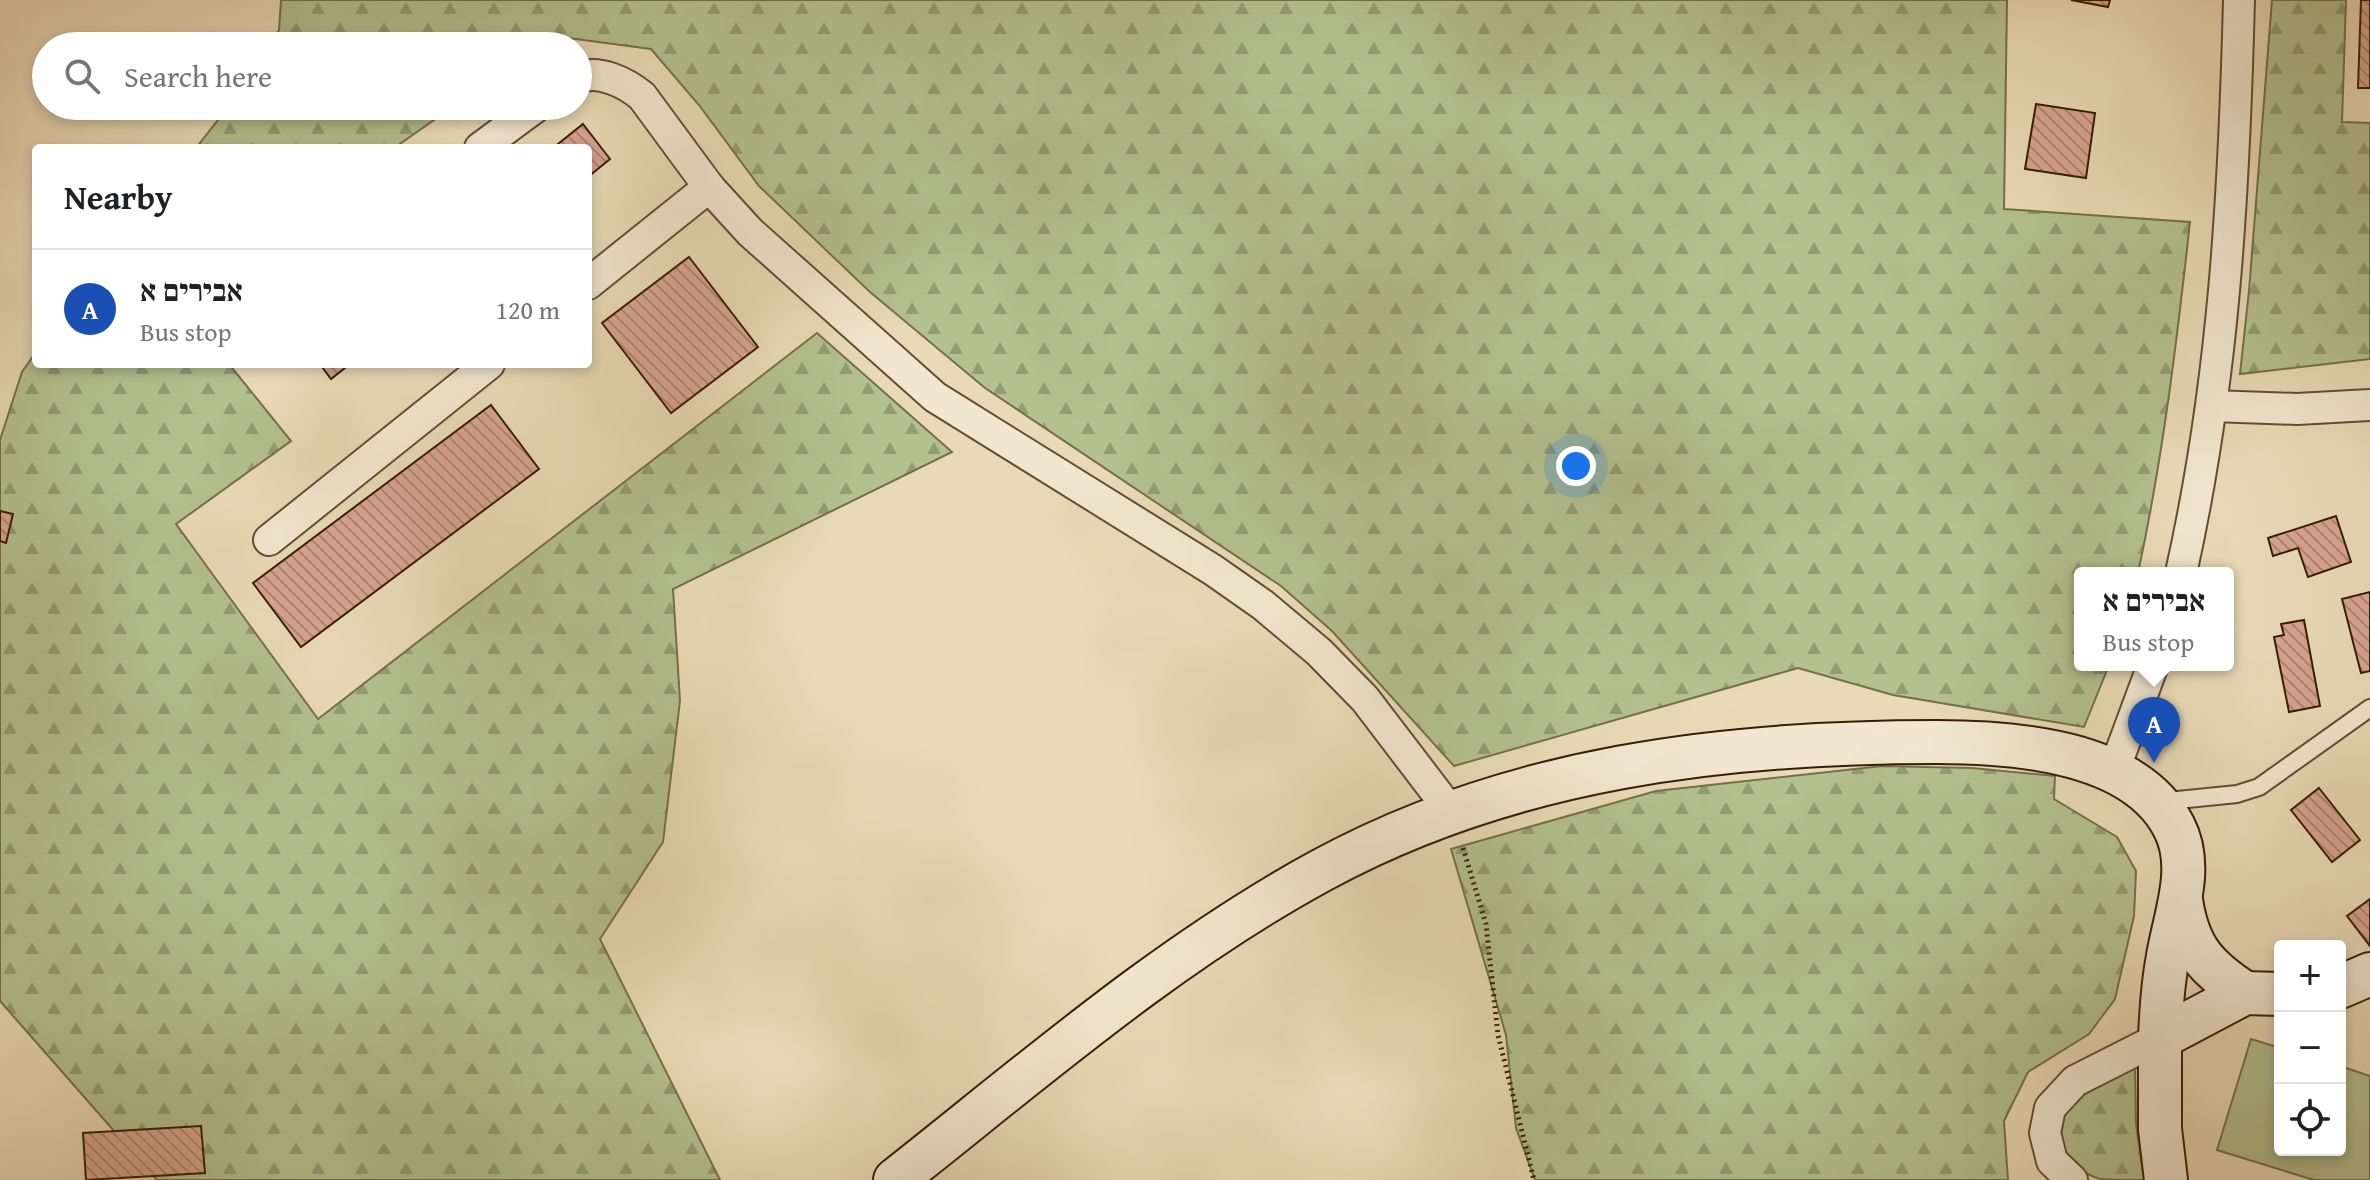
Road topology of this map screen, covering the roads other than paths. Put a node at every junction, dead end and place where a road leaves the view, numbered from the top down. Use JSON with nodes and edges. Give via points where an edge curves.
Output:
{"nodes":[{"id":1,"x":2239,"y":0,"type":"edge"},
{"id":2,"x":592,"y":76,"type":"edge"},
{"id":3,"x":518,"y":120,"type":"edge"},
{"id":4,"x":485,"y":144,"type":"edge"},
{"id":5,"x":709,"y":187,"type":"junction"},
{"id":6,"x":592,"y":281,"type":"edge"},
{"id":7,"x":484,"y":368,"type":"edge"},
{"id":8,"x":2370,"y":405,"type":"edge"},
{"id":9,"x":2212,"y":406,"type":"junction"},
{"id":10,"x":269,"y":540,"type":"dead end"},
{"id":11,"x":2182,"y":567,"type":"edge"},
{"id":12,"x":2151,"y":671,"type":"edge"},
{"id":13,"x":2370,"y":708,"type":"edge"},
{"id":14,"x":2113,"y":773,"type":"junction"},
{"id":15,"x":2157,"y":802,"type":"junction"},
{"id":16,"x":1452,"y":813,"type":"junction"},
{"id":17,"x":2180,"y":897,"type":"junction"},
{"id":18,"x":2370,"y":974,"type":"edge"},
{"id":19,"x":2346,"y":984,"type":"edge"},
{"id":20,"x":2263,"y":994,"type":"edge"},
{"id":21,"x":2160,"y":1038,"type":"junction"},
{"id":22,"x":895,"y":1180,"type":"edge"},
{"id":23,"x":2072,"y":1180,"type":"edge"},
{"id":24,"x":2166,"y":1180,"type":"edge"}],
"edges":[{"from":1,"to":9,"type":"street","via":[[2227,287]]},
{"from":2,"to":5,"type":"street","via":[[629,85],[642,96]]},
{"from":3,"to":4,"type":"street"},
{"from":5,"to":6,"type":"street"},
{"from":5,"to":16,"type":"street","via":[[750,232],[935,397],[1213,570],[1319,652],[1365,699]]},
{"from":7,"to":10,"type":"street"},
{"from":8,"to":9,"type":"street"},
{"from":9,"to":11,"type":"street"},
{"from":12,"to":14,"type":"street"},
{"from":13,"to":15,"type":"lane","via":[[2259,787]]},
{"from":14,"to":15,"type":"main road"},
{"from":14,"to":16,"type":"main road","via":[[2060,753],[1978,742],[1750,748],[1641,762],[1534,786]]},
{"from":15,"to":17,"type":"main road","via":[[2175,828],[2184,860]]},
{"from":16,"to":22,"type":"main road","via":[[1324,869],[1217,932]]},
{"from":17,"to":20,"type":"main road","via":[[2195,949],[2213,969]]},
{"from":17,"to":21,"type":"main road"},
{"from":18,"to":19,"type":"main road"},
{"from":20,"to":21,"type":"main road"},
{"from":21,"to":23,"type":"street","via":[[2075,1081],[2050,1108],[2045,1133],[2052,1161]]},
{"from":21,"to":24,"type":"main road"}]}
